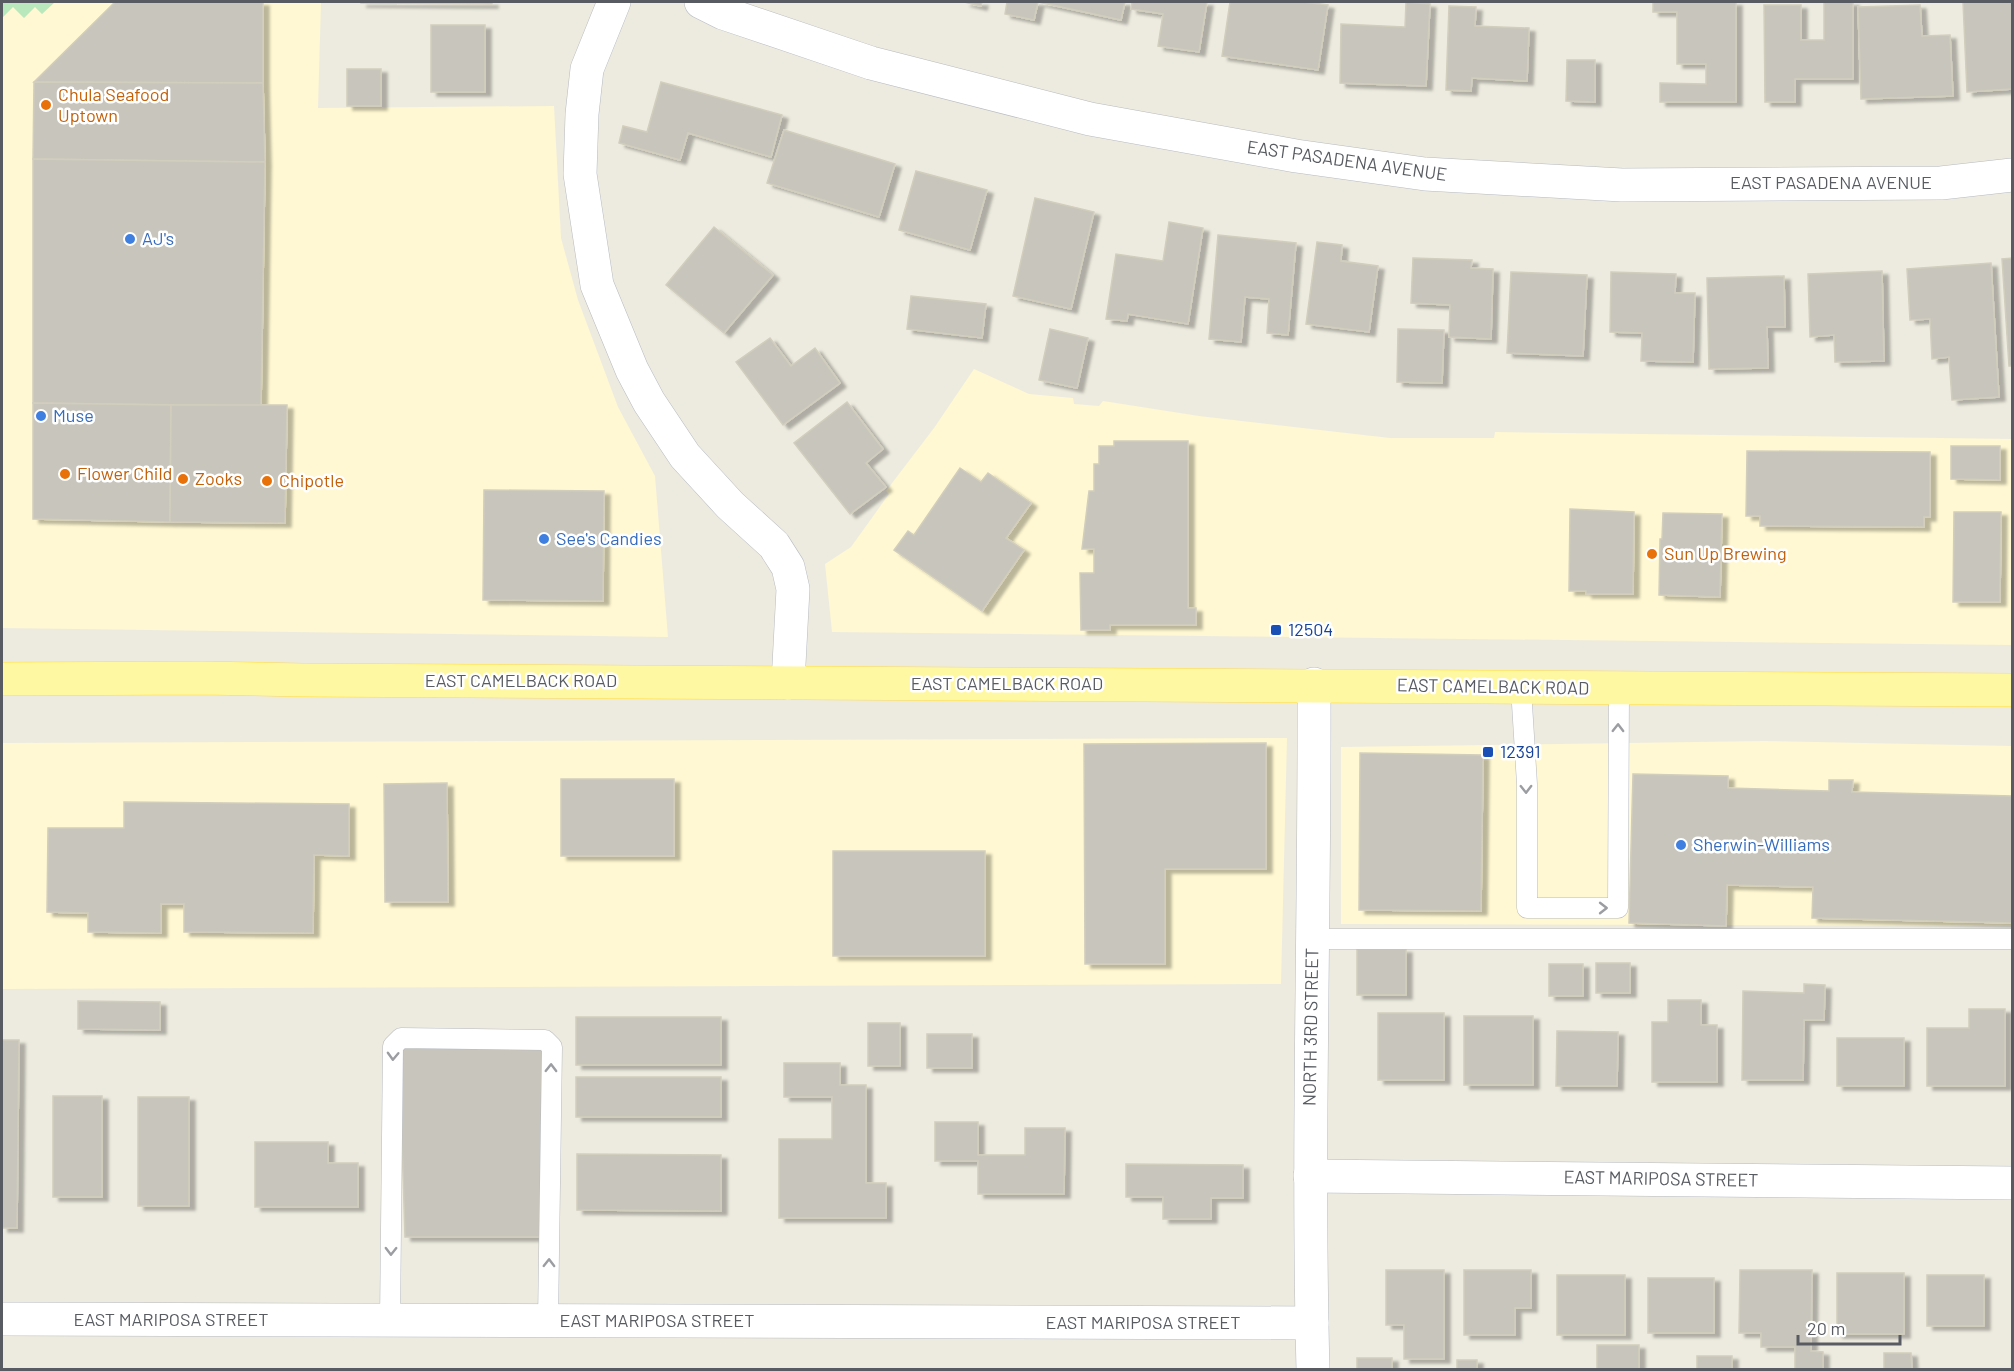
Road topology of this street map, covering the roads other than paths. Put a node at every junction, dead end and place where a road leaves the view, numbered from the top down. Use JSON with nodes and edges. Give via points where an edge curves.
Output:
{"nodes":[{"id":1,"x":614,"y":2,"type":"edge"},
{"id":2,"x":701,"y":2,"type":"edge"},
{"id":3,"x":2013,"y":175,"type":"edge"},
{"id":4,"x":2,"y":679,"type":"edge"},
{"id":5,"x":788,"y":682,"type":"junction"},
{"id":6,"x":1314,"y":684,"type":"junction"},
{"id":7,"x":1521,"y":688,"type":"junction"},
{"id":8,"x":1618,"y":688,"type":"junction"},
{"id":9,"x":2013,"y":690,"type":"edge"},
{"id":10,"x":1312,"y":939,"type":"junction"},
{"id":11,"x":2013,"y":939,"type":"edge"},
{"id":12,"x":1310,"y":1176,"type":"junction"},
{"id":13,"x":2013,"y":1183,"type":"edge"},
{"id":14,"x":3,"y":1319,"type":"edge"},
{"id":15,"x":390,"y":1320,"type":"junction"},
{"id":16,"x":548,"y":1321,"type":"junction"},
{"id":17,"x":1312,"y":1323,"type":"junction"},
{"id":18,"x":1313,"y":1370,"type":"edge"}],
"edges":[{"from":1,"to":5,"type":"street","via":[[587,69],[582,114],[580,174],[597,285],[649,402],[686,456],[730,505],[774,545],[788,567],[793,589]]},
{"from":2,"to":3,"type":"street","name":"EAST PASADENA AVENUE","via":[[871,63],[1090,119],[1296,156],[1425,174],[1622,185],[1941,183]]},
{"from":4,"to":5,"type":"main road","name":"EAST CAMELBACK ROAD"},
{"from":5,"to":6,"type":"main road","name":"EAST CAMELBACK ROAD"},
{"from":6,"to":7,"type":"main road","name":"EAST CAMELBACK ROAD"},
{"from":6,"to":10,"type":"street","name":"NORTH 3RD STREET"},
{"from":7,"to":8,"type":"main road","name":"EAST CAMELBACK ROAD"},
{"from":7,"to":8,"type":"lane","one_way":true,"via":[[1527,784],[1527,908],[1618,908]]},
{"from":8,"to":9,"type":"main road","name":"EAST CAMELBACK ROAD"},
{"from":10,"to":11,"type":"lane"},
{"from":10,"to":12,"type":"street","name":"NORTH 3RD STREET"},
{"from":12,"to":13,"type":"street","name":"EAST MARIPOSA STREET"},
{"from":12,"to":17,"type":"street","name":"NORTH 3RD STREET"},
{"from":14,"to":15,"type":"street","name":"EAST MARIPOSA STREET"},
{"from":15,"to":16,"type":"street","name":"EAST MARIPOSA STREET"},
{"from":16,"to":15,"type":"lane","one_way":true,"via":[[552,1047],[545,1040],[401,1038],[393,1046]]},
{"from":16,"to":17,"type":"street","name":"EAST MARIPOSA STREET"},
{"from":17,"to":18,"type":"street","name":"NORTH 3RD STREET"}]}
